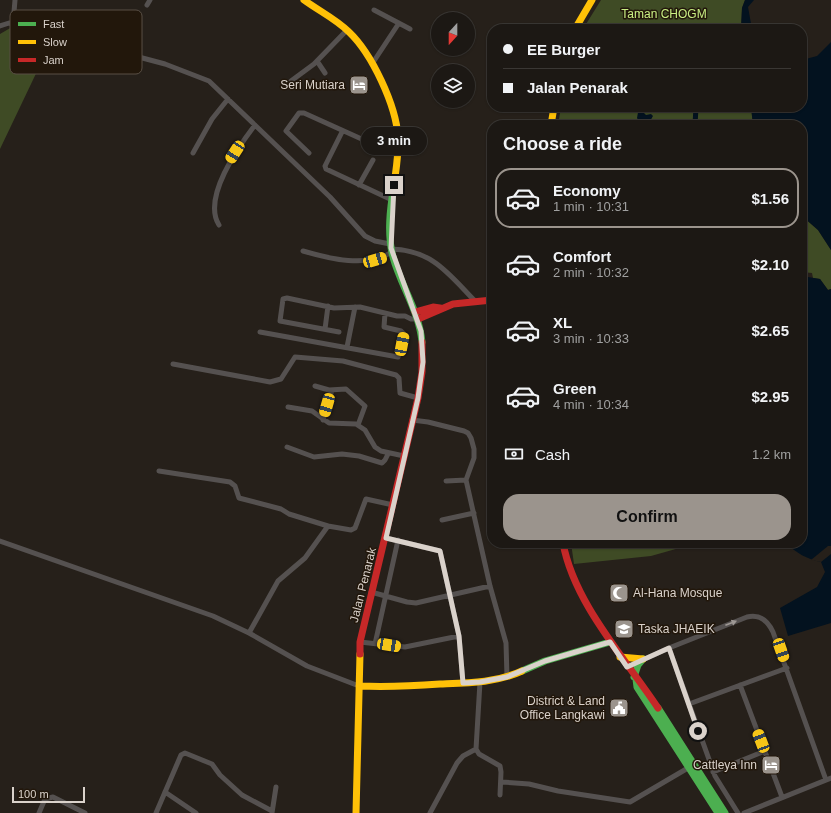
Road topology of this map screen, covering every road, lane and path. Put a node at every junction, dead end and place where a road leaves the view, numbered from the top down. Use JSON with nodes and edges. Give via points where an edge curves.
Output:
{"nodes":[{"id":1,"x":15,"y":0,"type":"edge"},
{"id":2,"x":150,"y":0,"type":"edge"},
{"id":3,"x":592,"y":0,"type":"edge"},
{"id":4,"x":308,"y":1,"type":"edge"},
{"id":5,"x":147,"y":5,"type":"dead end"},
{"id":6,"x":14,"y":10,"type":"edge"},
{"id":7,"x":374,"y":10,"type":"dead end"},
{"id":8,"x":399,"y":23,"type":"junction"},
{"id":9,"x":10,"y":24,"type":"edge"},
{"id":10,"x":578,"y":24,"type":"edge"},
{"id":11,"x":0,"y":26,"type":"edge"},
{"id":12,"x":410,"y":29,"type":"dead end"},
{"id":13,"x":347,"y":30,"type":"junction"},
{"id":14,"x":142,"y":58,"type":"edge"},
{"id":15,"x":317,"y":62,"type":"junction"},
{"id":16,"x":372,"y":64,"type":"junction"},
{"id":17,"x":325,"y":73,"type":"dead end"},
{"id":18,"x":291,"y":81,"type":"dead end"},
{"id":19,"x":228,"y":99,"type":"junction"},
{"id":20,"x":255,"y":125,"type":"junction"},
{"id":21,"x":342,"y":132,"type":"junction"},
{"id":22,"x":193,"y":153,"type":"dead end"},
{"id":23,"x":309,"y":153,"type":"dead end"},
{"id":24,"x":397,"y":155,"type":"junction"},
{"id":25,"x":373,"y":160,"type":"dead end"},
{"id":26,"x":360,"y":185,"type":"junction"},
{"id":27,"x":392,"y":200,"type":"junction"},
{"id":28,"x":219,"y":225,"type":"dead end"},
{"id":29,"x":391,"y":248,"type":"junction"},
{"id":30,"x":303,"y":251,"type":"dead end"},
{"id":31,"x":410,"y":300,"type":"junction"},
{"id":32,"x":474,"y":300,"type":"junction"},
{"id":33,"x":487,"y":300,"type":"edge"},
{"id":34,"x":328,"y":306,"type":"junction"},
{"id":35,"x":355,"y":307,"type":"junction"},
{"id":36,"x":430,"y":311,"type":"junction"},
{"id":37,"x":385,"y":313,"type":"junction"},
{"id":38,"x":416,"y":315,"type":"junction"},
{"id":39,"x":325,"y":329,"type":"junction"},
{"id":40,"x":421,"y":331,"type":"junction"},
{"id":41,"x":260,"y":332,"type":"dead end"},
{"id":42,"x":339,"y":332,"type":"dead end"},
{"id":43,"x":347,"y":347,"type":"junction"},
{"id":44,"x":173,"y":364,"type":"dead end"},
{"id":45,"x":315,"y":386,"type":"dead end"},
{"id":46,"x":332,"y":390,"type":"junction"},
{"id":47,"x":418,"y":398,"type":"junction"},
{"id":48,"x":288,"y":407,"type":"dead end"},
{"id":49,"x":323,"y":420,"type":"junction"},
{"id":50,"x":412,"y":420,"type":"junction"},
{"id":51,"x":358,"y":425,"type":"junction"},
{"id":52,"x":287,"y":446,"type":"dead end"},
{"id":53,"x":388,"y":454,"type":"junction"},
{"id":54,"x":404,"y":456,"type":"junction"},
{"id":55,"x":159,"y":471,"type":"dead end"},
{"id":56,"x":446,"y":480,"type":"dead end"},
{"id":57,"x":466,"y":480,"type":"junction"},
{"id":58,"x":393,"y":505,"type":"junction"},
{"id":59,"x":474,"y":513,"type":"junction"},
{"id":60,"x":442,"y":520,"type":"dead end"},
{"id":61,"x":328,"y":526,"type":"junction"},
{"id":62,"x":386,"y":538,"type":"junction"},
{"id":63,"x":0,"y":540,"type":"edge"},
{"id":64,"x":398,"y":540,"type":"junction"},
{"id":65,"x":564,"y":548,"type":"edge"},
{"id":66,"x":490,"y":586,"type":"junction"},
{"id":67,"x":372,"y":592,"type":"junction"},
{"id":68,"x":385,"y":595,"type":"junction"},
{"id":69,"x":450,"y":595,"type":"junction"},
{"id":70,"x":249,"y":633,"type":"junction"},
{"id":71,"x":459,"y":636,"type":"junction"},
{"id":72,"x":360,"y":642,"type":"junction"},
{"id":73,"x":610,"y":642,"type":"junction"},
{"id":74,"x":375,"y":644,"type":"junction"},
{"id":75,"x":669,"y":648,"type":"junction"},
{"id":76,"x":620,"y":657,"type":"junction"},
{"id":77,"x":644,"y":659,"type":"junction"},
{"id":78,"x":627,"y":667,"type":"junction"},
{"id":79,"x":787,"y":668,"type":"junction"},
{"id":80,"x":507,"y":677,"type":"junction"},
{"id":81,"x":635,"y":678,"type":"junction"},
{"id":82,"x":480,"y":682,"type":"junction"},
{"id":83,"x":463,"y":683,"type":"junction"},
{"id":84,"x":740,"y":685,"type":"junction"},
{"id":85,"x":358,"y":686,"type":"junction"},
{"id":86,"x":689,"y":704,"type":"junction"},
{"id":87,"x":476,"y":750,"type":"junction"},
{"id":88,"x":765,"y":751,"type":"junction"},
{"id":89,"x":688,"y":768,"type":"junction"},
{"id":90,"x":713,"y":772,"type":"junction"},
{"id":91,"x":828,"y":779,"type":"edge"},
{"id":92,"x":502,"y":782,"type":"junction"},
{"id":93,"x":276,"y":787,"type":"dead end"},
{"id":94,"x":165,"y":792,"type":"junction"},
{"id":95,"x":500,"y":795,"type":"dead end"},
{"id":96,"x":782,"y":797,"type":"junction"},
{"id":97,"x":272,"y":812,"type":"edge"},
{"id":98,"x":39,"y":813,"type":"edge"},
{"id":99,"x":85,"y":813,"type":"edge"},
{"id":100,"x":156,"y":813,"type":"edge"},
{"id":101,"x":196,"y":813,"type":"edge"},
{"id":102,"x":356,"y":813,"type":"edge"},
{"id":103,"x":430,"y":813,"type":"edge"},
{"id":104,"x":718,"y":813,"type":"edge"},
{"id":105,"x":725,"y":813,"type":"edge"},
{"id":106,"x":738,"y":813,"type":"edge"},
{"id":107,"x":744,"y":813,"type":"edge"}],
"edges":[{"from":1,"to":6,"type":"street"},
{"from":2,"to":5,"type":"street"},
{"from":3,"to":10,"type":"main road"},
{"from":4,"to":13,"type":"main road","name":"Jalan Penarak"},
{"from":7,"to":8,"type":"street"},
{"from":8,"to":12,"type":"street"},
{"from":8,"to":16,"type":"street"},
{"from":9,"to":11,"type":"street"},
{"from":13,"to":15,"type":"street"},
{"from":13,"to":16,"type":"main road","name":"Jalan Penarak"},
{"from":14,"to":19,"type":"street","via":[[209,81]]},
{"from":15,"to":17,"type":"street"},
{"from":15,"to":18,"type":"street"},
{"from":16,"to":24,"type":"main road","name":"Jalan Penarak","via":[[397,126]]},
{"from":19,"to":20,"type":"street"},
{"from":19,"to":22,"type":"street","via":[[212,119]]},
{"from":20,"to":28,"type":"street","via":[[228,163],[214,210],[214,218]]},
{"from":20,"to":29,"type":"street","via":[[343,210],[365,236]]},
{"from":21,"to":23,"type":"street","via":[[304,113],[299,113],[286,131]]},
{"from":21,"to":24,"type":"street"},
{"from":21,"to":26,"type":"street","via":[[326,168]]},
{"from":24,"to":27,"type":"main road","name":"Jalan Penarak"},
{"from":25,"to":26,"type":"street"},
{"from":26,"to":27,"type":"street"},
{"from":27,"to":29,"type":"main road","name":"Jalan Penarak"},
{"from":29,"to":30,"type":"street","via":[[384,257],[362,261],[325,257]]},
{"from":29,"to":31,"type":"main road","name":"Jalan Penarak"},
{"from":29,"to":32,"type":"street","via":[[413,252],[438,263]]},
{"from":31,"to":36,"type":"main road"},
{"from":31,"to":38,"type":"main road","name":"Jalan Penarak"},
{"from":32,"to":33,"type":"main road"},
{"from":32,"to":36,"type":"main road"},
{"from":34,"to":35,"type":"street"},
{"from":34,"to":39,"type":"street"},
{"from":34,"to":39,"type":"street","via":[[283,299],[280,319],[282,322]]},
{"from":35,"to":37,"type":"street"},
{"from":35,"to":43,"type":"street"},
{"from":36,"to":38,"type":"main road"},
{"from":36,"to":40,"type":"main road"},
{"from":37,"to":38,"type":"street"},
{"from":37,"to":43,"type":"street","via":[[384,327],[404,334],[398,357]]},
{"from":38,"to":40,"type":"main road","name":"Jalan Penarak"},
{"from":39,"to":42,"type":"street"},
{"from":40,"to":47,"type":"main road","name":"Jalan Penarak","via":[[423,366]]},
{"from":41,"to":43,"type":"street"},
{"from":44,"to":47,"type":"street","via":[[270,382],[281,379],[295,357],[343,360],[396,375],[399,378],[400,393]]},
{"from":45,"to":46,"type":"street"},
{"from":46,"to":49,"type":"street"},
{"from":46,"to":51,"type":"street","via":[[346,389],[365,406]]},
{"from":47,"to":50,"type":"main road","name":"Jalan Penarak"},
{"from":48,"to":49,"type":"street","via":[[312,412]]},
{"from":49,"to":51,"type":"street","via":[[329,423]]},
{"from":50,"to":54,"type":"main road","name":"Jalan Penarak"},
{"from":50,"to":57,"type":"street","via":[[468,433],[474,449],[474,458]]},
{"from":51,"to":53,"type":"street","via":[[365,430],[375,448]]},
{"from":52,"to":53,"type":"street","via":[[314,457],[342,454],[382,462]]},
{"from":53,"to":54,"type":"street"},
{"from":54,"to":58,"type":"main road","name":"Jalan Penarak"},
{"from":55,"to":61,"type":"street","via":[[230,482],[235,486],[239,498],[281,509]]},
{"from":56,"to":57,"type":"street"},
{"from":57,"to":59,"type":"street"},
{"from":58,"to":61,"type":"street","via":[[366,499],[355,528],[351,530]]},
{"from":58,"to":62,"type":"main road","name":"Jalan Penarak"},
{"from":59,"to":60,"type":"street"},
{"from":59,"to":66,"type":"street"},
{"from":61,"to":70,"type":"street","via":[[305,558],[278,581]]},
{"from":62,"to":64,"type":"street"},
{"from":62,"to":67,"type":"main road","name":"Jalan Penarak"},
{"from":63,"to":70,"type":"street","via":[[213,616]]},
{"from":64,"to":68,"type":"street"},
{"from":64,"to":69,"type":"street","via":[[440,551]]},
{"from":65,"to":73,"type":"main road","via":[[574,580]]},
{"from":66,"to":69,"type":"street"},
{"from":66,"to":80,"type":"street","via":[[506,643]]},
{"from":67,"to":68,"type":"street"},
{"from":67,"to":72,"type":"main road","name":"Jalan Penarak"},
{"from":68,"to":69,"type":"street","via":[[416,603]]},
{"from":68,"to":74,"type":"street"},
{"from":69,"to":71,"type":"street"},
{"from":70,"to":85,"type":"street","via":[[307,666]]},
{"from":71,"to":74,"type":"street","via":[[405,647]]},
{"from":71,"to":83,"type":"street"},
{"from":72,"to":74,"type":"street"},
{"from":72,"to":85,"type":"main road","name":"Jalan Penarak"},
{"from":73,"to":76,"type":"main road"},
{"from":73,"to":80,"type":"main road","via":[[545,661]]},
{"from":75,"to":77,"type":"street"},
{"from":75,"to":79,"type":"street","one_way":true,"via":[[752,616],[768,623]]},
{"from":75,"to":86,"type":"street"},
{"from":76,"to":77,"type":"main road"},
{"from":76,"to":78,"type":"main road"},
{"from":77,"to":78,"type":"street"},
{"from":77,"to":81,"type":"main road","via":[[638,666]]},
{"from":78,"to":81,"type":"main road"},
{"from":79,"to":84,"type":"street"},
{"from":79,"to":91,"type":"street"},
{"from":80,"to":82,"type":"main road"},
{"from":81,"to":89,"type":"main road","via":[[637,687]]},
{"from":81,"to":105,"type":"main road","via":[[642,684]]},
{"from":82,"to":83,"type":"main road"},
{"from":82,"to":87,"type":"street"},
{"from":83,"to":85,"type":"main road"},
{"from":84,"to":86,"type":"street"},
{"from":84,"to":88,"type":"street"},
{"from":85,"to":102,"type":"main road","name":"Jalan Penarak"},
{"from":86,"to":90,"type":"street"},
{"from":87,"to":92,"type":"street","via":[[500,766]]},
{"from":87,"to":103,"type":"street","via":[[463,756],[456,763]]},
{"from":88,"to":90,"type":"street"},
{"from":88,"to":96,"type":"street"},
{"from":89,"to":92,"type":"street","via":[[630,802],[529,784]]},
{"from":89,"to":104,"type":"main road"},
{"from":90,"to":106,"type":"street"},
{"from":91,"to":96,"type":"street"},
{"from":92,"to":95,"type":"street"},
{"from":93,"to":97,"type":"street"},
{"from":94,"to":97,"type":"street","via":[[181,755],[185,753],[208,762],[242,795]]},
{"from":94,"to":100,"type":"street"},
{"from":94,"to":101,"type":"street"},
{"from":96,"to":107,"type":"street"},
{"from":98,"to":99,"type":"street","via":[[45,799],[53,796]]}]}
